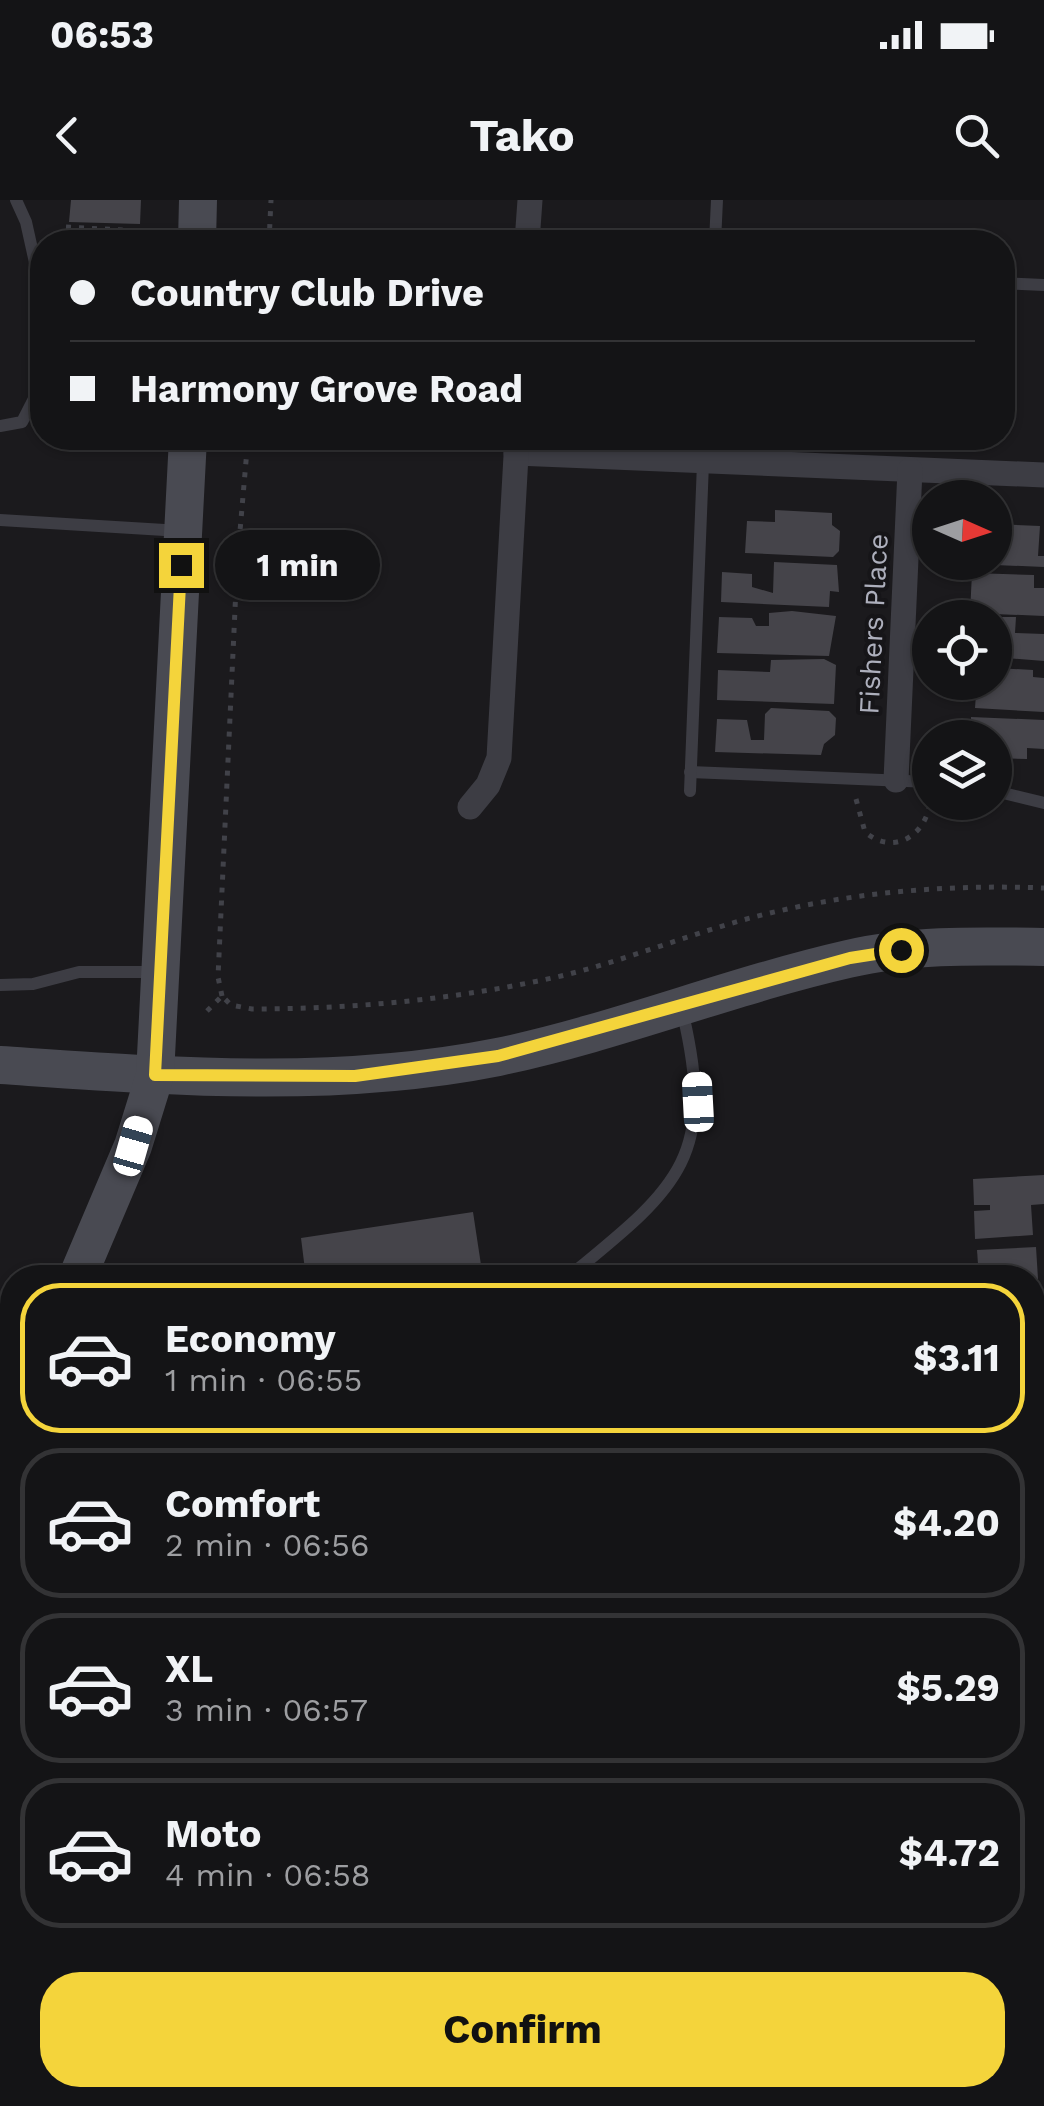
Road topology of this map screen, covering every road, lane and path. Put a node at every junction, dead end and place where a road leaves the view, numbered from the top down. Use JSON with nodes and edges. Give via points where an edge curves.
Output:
{"nodes":[{"id":1,"x":16,"y":200,"type":"edge"},
{"id":2,"x":198,"y":200,"type":"edge"},
{"id":3,"x":270,"y":200,"type":"edge"},
{"id":4,"x":530,"y":200,"type":"edge"},
{"id":5,"x":717,"y":200,"type":"edge"},
{"id":6,"x":66,"y":227,"type":"dead end"},
{"id":7,"x":122,"y":230,"type":"edge"},
{"id":8,"x":197,"y":230,"type":"edge"},
{"id":9,"x":269,"y":230,"type":"edge"},
{"id":10,"x":528,"y":230,"type":"edge"},
{"id":11,"x":716,"y":230,"type":"edge"},
{"id":12,"x":30,"y":240,"type":"edge"},
{"id":13,"x":1015,"y":284,"type":"edge"},
{"id":14,"x":1044,"y":285,"type":"edge"},
{"id":15,"x":30,"y":406,"type":"edge"},
{"id":16,"x":0,"y":426,"type":"edge"},
{"id":17,"x":187,"y":450,"type":"edge"},
{"id":18,"x":247,"y":450,"type":"edge"},
{"id":19,"x":517,"y":450,"type":"edge"},
{"id":20,"x":703,"y":450,"type":"edge"},
{"id":21,"x":713,"y":450,"type":"edge"},
{"id":22,"x":910,"y":470,"type":"junction"},
{"id":23,"x":1044,"y":475,"type":"edge"},
{"id":24,"x":0,"y":520,"type":"edge"},
{"id":25,"x":183,"y":531,"type":"junction"},
{"id":26,"x":690,"y":772,"type":"junction"},
{"id":27,"x":856,"y":778,"type":"junction"},
{"id":28,"x":896,"y":780,"type":"junction"},
{"id":29,"x":912,"y":781,"type":"edge"},
{"id":30,"x":690,"y":791,"type":"dead end"},
{"id":31,"x":1012,"y":795,"type":"edge"},
{"id":32,"x":1044,"y":803,"type":"edge"},
{"id":33,"x":470,"y":807,"type":"dead end"},
{"id":34,"x":927,"y":820,"type":"edge"},
{"id":35,"x":1044,"y":888,"type":"edge"},
{"id":36,"x":1044,"y":947,"type":"edge"},
{"id":37,"x":162,"y":972,"type":"junction"},
{"id":38,"x":0,"y":985,"type":"edge"},
{"id":39,"x":222,"y":996,"type":"junction"},
{"id":40,"x":681,"y":1008,"type":"junction"},
{"id":41,"x":207,"y":1011,"type":"dead end"},
{"id":42,"x":0,"y":1065,"type":"edge"},
{"id":43,"x":155,"y":1075,"type":"junction"},
{"id":44,"x":83,"y":1265,"type":"edge"},
{"id":45,"x":584,"y":1265,"type":"edge"}],
"edges":[{"from":1,"to":12,"type":"lane"},
{"from":2,"to":8,"type":"main road"},
{"from":3,"to":9,"type":"path"},
{"from":4,"to":10,"type":"street"},
{"from":5,"to":11,"type":"lane"},
{"from":6,"to":7,"type":"path"},
{"from":13,"to":14,"type":"lane"},
{"from":15,"to":16,"type":"lane","via":[[22,422]]},
{"from":17,"to":25,"type":"main road"},
{"from":18,"to":39,"type":"path"},
{"from":19,"to":33,"type":"street","via":[[499,758]]},
{"from":20,"to":26,"type":"lane"},
{"from":21,"to":22,"type":"street"},
{"from":22,"to":23,"type":"street"},
{"from":22,"to":28,"type":"street","name":"Fishers Place"},
{"from":24,"to":25,"type":"lane"},
{"from":25,"to":37,"type":"main road"},
{"from":26,"to":27,"type":"lane"},
{"from":26,"to":30,"type":"lane"},
{"from":27,"to":28,"type":"lane"},
{"from":27,"to":34,"type":"path","via":[[860,823],[871,837],[900,842]]},
{"from":28,"to":29,"type":"lane"},
{"from":31,"to":32,"type":"lane"},
{"from":35,"to":39,"type":"path","via":[[951,886],[850,898],[746,919],[565,975],[450,997],[252,1009]]},
{"from":36,"to":40,"type":"main road","via":[[938,948],[850,958]]},
{"from":37,"to":38,"type":"lane","via":[[79,972]]},
{"from":37,"to":43,"type":"main road"},
{"from":39,"to":41,"type":"path"},
{"from":40,"to":43,"type":"main road","via":[[431,1068],[316,1078]]},
{"from":40,"to":45,"type":"lane","via":[[698,1102],[681,1165],[638,1220]]},
{"from":42,"to":43,"type":"main road"},
{"from":43,"to":44,"type":"main road"}]}
